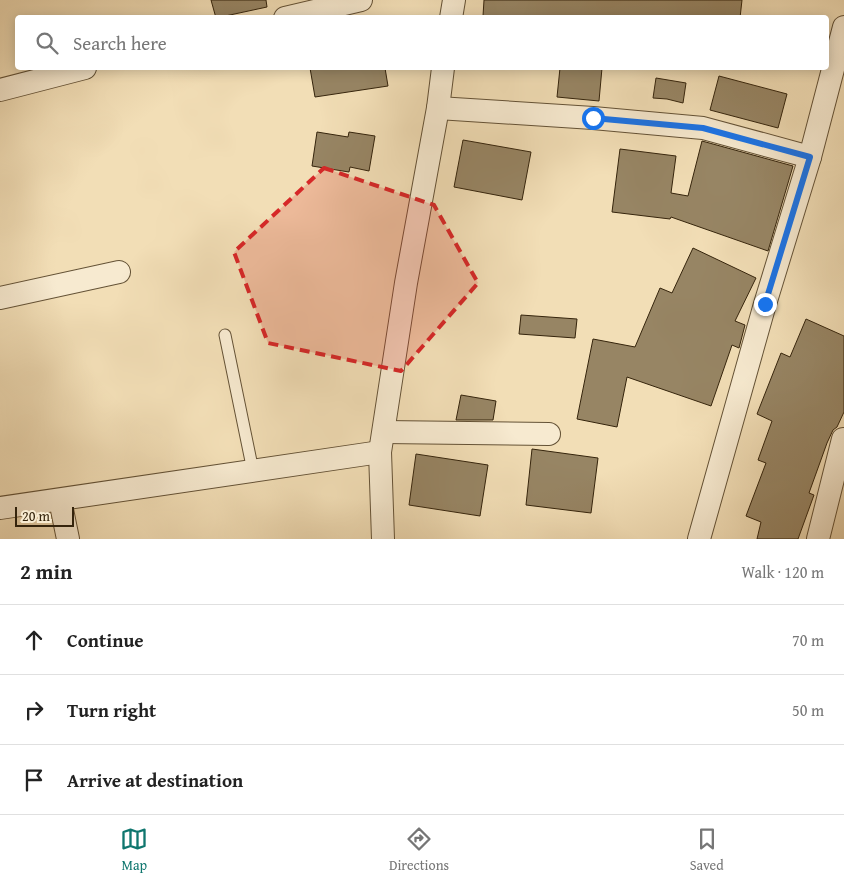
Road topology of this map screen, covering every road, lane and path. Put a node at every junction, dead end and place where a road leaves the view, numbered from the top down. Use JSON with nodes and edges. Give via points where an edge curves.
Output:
{"nodes":[{"id":1,"x":361,"y":0,"type":"edge"},
{"id":2,"x":454,"y":0,"type":"edge"},
{"id":3,"x":298,"y":15,"type":"edge"},
{"id":4,"x":452,"y":15,"type":"edge"},
{"id":5,"x":843,"y":32,"type":"edge"},
{"id":6,"x":76,"y":70,"type":"edge"},
{"id":7,"x":443,"y":70,"type":"edge"},
{"id":8,"x":0,"y":90,"type":"edge"},
{"id":9,"x":438,"y":108,"type":"junction"},
{"id":10,"x":810,"y":157,"type":"junction"},
{"id":11,"x":120,"y":272,"type":"dead end"},
{"id":12,"x":0,"y":298,"type":"edge"},
{"id":13,"x":225,"y":336,"type":"dead end"},
{"id":14,"x":549,"y":434,"type":"dead end"},
{"id":15,"x":843,"y":440,"type":"edge"},
{"id":16,"x":382,"y":442,"type":"junction"},
{"id":17,"x":253,"y":471,"type":"junction"},
{"id":18,"x":60,"y":500,"type":"junction"},
{"id":19,"x":0,"y":508,"type":"edge"},
{"id":20,"x":68,"y":539,"type":"edge"},
{"id":21,"x":383,"y":539,"type":"edge"},
{"id":22,"x":699,"y":539,"type":"edge"},
{"id":23,"x":818,"y":539,"type":"edge"}],
"edges":[{"from":1,"to":3,"type":"street"},
{"from":2,"to":4,"type":"street"},
{"from":5,"to":10,"type":"street"},
{"from":6,"to":8,"type":"street"},
{"from":7,"to":9,"type":"street"},
{"from":9,"to":10,"type":"street","via":[[703,128]]},
{"from":9,"to":16,"type":"street","via":[[406,283]]},
{"from":10,"to":22,"type":"street"},
{"from":11,"to":12,"type":"street"},
{"from":13,"to":17,"type":"lane"},
{"from":14,"to":16,"type":"street"},
{"from":15,"to":23,"type":"street"},
{"from":16,"to":17,"type":"street"},
{"from":16,"to":21,"type":"street"},
{"from":17,"to":18,"type":"street"},
{"from":18,"to":19,"type":"street"},
{"from":18,"to":20,"type":"street"}]}
